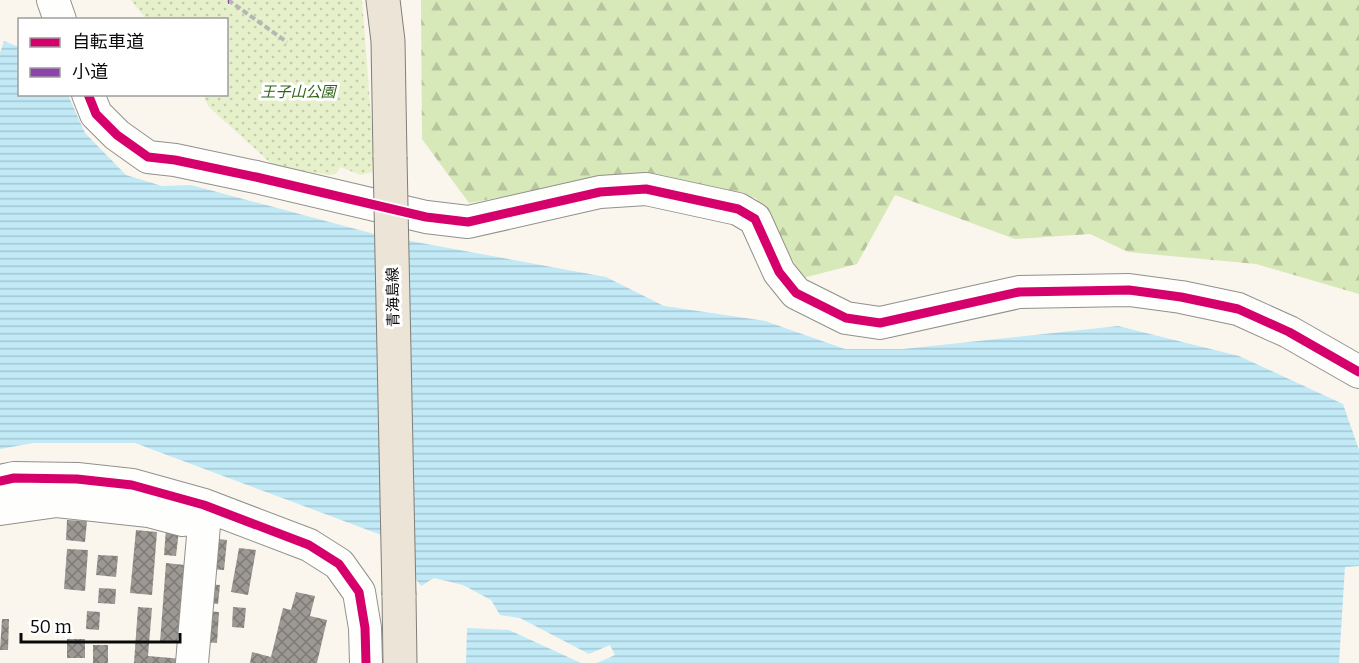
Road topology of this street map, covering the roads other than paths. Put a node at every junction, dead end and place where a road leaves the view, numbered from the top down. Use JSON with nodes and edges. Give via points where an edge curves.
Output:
{"nodes":[{"id":1,"x":53,"y":0,"type":"edge"},
{"id":2,"x":383,"y":0,"type":"edge"},
{"id":3,"x":59,"y":18,"type":"edge"},
{"id":4,"x":89,"y":96,"type":"edge"},
{"id":5,"x":1359,"y":372,"type":"edge"},
{"id":6,"x":0,"y":480,"type":"edge"},
{"id":7,"x":0,"y":508,"type":"edge"},
{"id":8,"x":204,"y":515,"type":"junction"},
{"id":9,"x":192,"y":663,"type":"edge"},
{"id":10,"x":366,"y":663,"type":"edge"},
{"id":11,"x":400,"y":663,"type":"edge"}],
"edges":[{"from":1,"to":3,"type":"street"},
{"from":2,"to":11,"type":"main road","name":"青海島線","bridge":true,"via":[[388,41]]},
{"from":4,"to":5,"type":"street","via":[[96,114],[148,157],[256,177],[426,217],[468,222],[600,192],[646,189],[738,209],[755,219],[779,272],[796,293],[846,318],[880,323],[1020,292],[1129,290],[1238,309],[1289,332]]},
{"from":6,"to":8,"type":"street","via":[[77,479],[132,485]]},
{"from":7,"to":8,"type":"street","via":[[57,501]]},
{"from":8,"to":9,"type":"street"},
{"from":8,"to":10,"type":"street","via":[[309,545],[339,564],[359,592]]}]}
